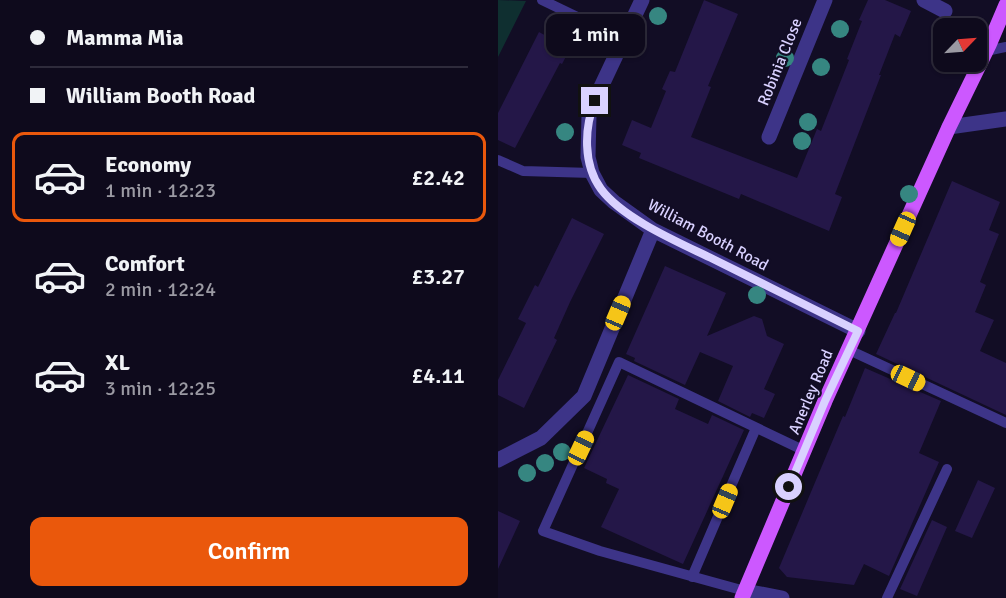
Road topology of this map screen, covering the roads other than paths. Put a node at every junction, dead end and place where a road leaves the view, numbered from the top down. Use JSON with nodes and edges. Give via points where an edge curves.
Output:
{"nodes":[{"id":1,"x":542,"y":0,"type":"edge"},
{"id":2,"x":642,"y":0,"type":"edge"},
{"id":3,"x":825,"y":0,"type":"edge"},
{"id":4,"x":924,"y":0,"type":"edge"},
{"id":5,"x":1006,"y":5,"type":"edge"},
{"id":6,"x":945,"y":11,"type":"dead end"},
{"id":7,"x":623,"y":39,"type":"junction"},
{"id":8,"x":1006,"y":47,"type":"edge"},
{"id":9,"x":987,"y":49,"type":"edge"},
{"id":10,"x":987,"y":51,"type":"edge"},
{"id":11,"x":976,"y":72,"type":"edge"},
{"id":12,"x":1006,"y":119,"type":"edge"},
{"id":13,"x":949,"y":127,"type":"junction"},
{"id":14,"x":769,"y":137,"type":"dead end"},
{"id":15,"x":498,"y":160,"type":"edge"},
{"id":16,"x":592,"y":173,"type":"junction"},
{"id":17,"x":653,"y":230,"type":"junction"},
{"id":18,"x":858,"y":331,"type":"junction"},
{"id":19,"x":849,"y":350,"type":"junction"},
{"id":20,"x":1006,"y":423,"type":"edge"},
{"id":21,"x":756,"y":428,"type":"junction"},
{"id":22,"x":805,"y":451,"type":"junction"},
{"id":23,"x":498,"y":460,"type":"edge"},
{"id":24,"x":947,"y":469,"type":"dead end"},
{"id":25,"x":692,"y":577,"type":"junction"},
{"id":26,"x":743,"y":594,"type":"edge"},
{"id":27,"x":782,"y":598,"type":"edge"},
{"id":28,"x":887,"y":598,"type":"edge"}],
"edges":[{"from":1,"to":7,"type":"lane"},
{"from":2,"to":7,"type":"street","name":"William Booth Road"},
{"from":3,"to":14,"type":"street","name":"Robinia Close"},
{"from":4,"to":6,"type":"street"},
{"from":5,"to":9,"type":"main road","name":"Anerley Road"},
{"from":7,"to":16,"type":"street","name":"William Booth Road","via":[[589,115],[588,157]]},
{"from":8,"to":10,"type":"lane"},
{"from":11,"to":13,"type":"main road","name":"Anerley Road"},
{"from":12,"to":13,"type":"street"},
{"from":13,"to":18,"type":"main road","name":"Anerley Road"},
{"from":15,"to":16,"type":"lane","via":[[533,173]]},
{"from":16,"to":17,"type":"street","name":"William Booth Road","via":[[614,202]]},
{"from":17,"to":18,"type":"street","name":"William Booth Road"},
{"from":17,"to":23,"type":"street","via":[[584,396],[541,438]]},
{"from":18,"to":19,"type":"main road","name":"Anerley Road"},
{"from":19,"to":20,"type":"lane"},
{"from":19,"to":22,"type":"main road","name":"Anerley Road"},
{"from":21,"to":22,"type":"lane"},
{"from":21,"to":25,"type":"lane"},
{"from":21,"to":25,"type":"lane","via":[[619,362],[543,531]]},
{"from":22,"to":26,"type":"main road","name":"Anerley Road"},
{"from":24,"to":28,"type":"lane"},
{"from":25,"to":26,"type":"lane"},
{"from":26,"to":27,"type":"street"}]}
